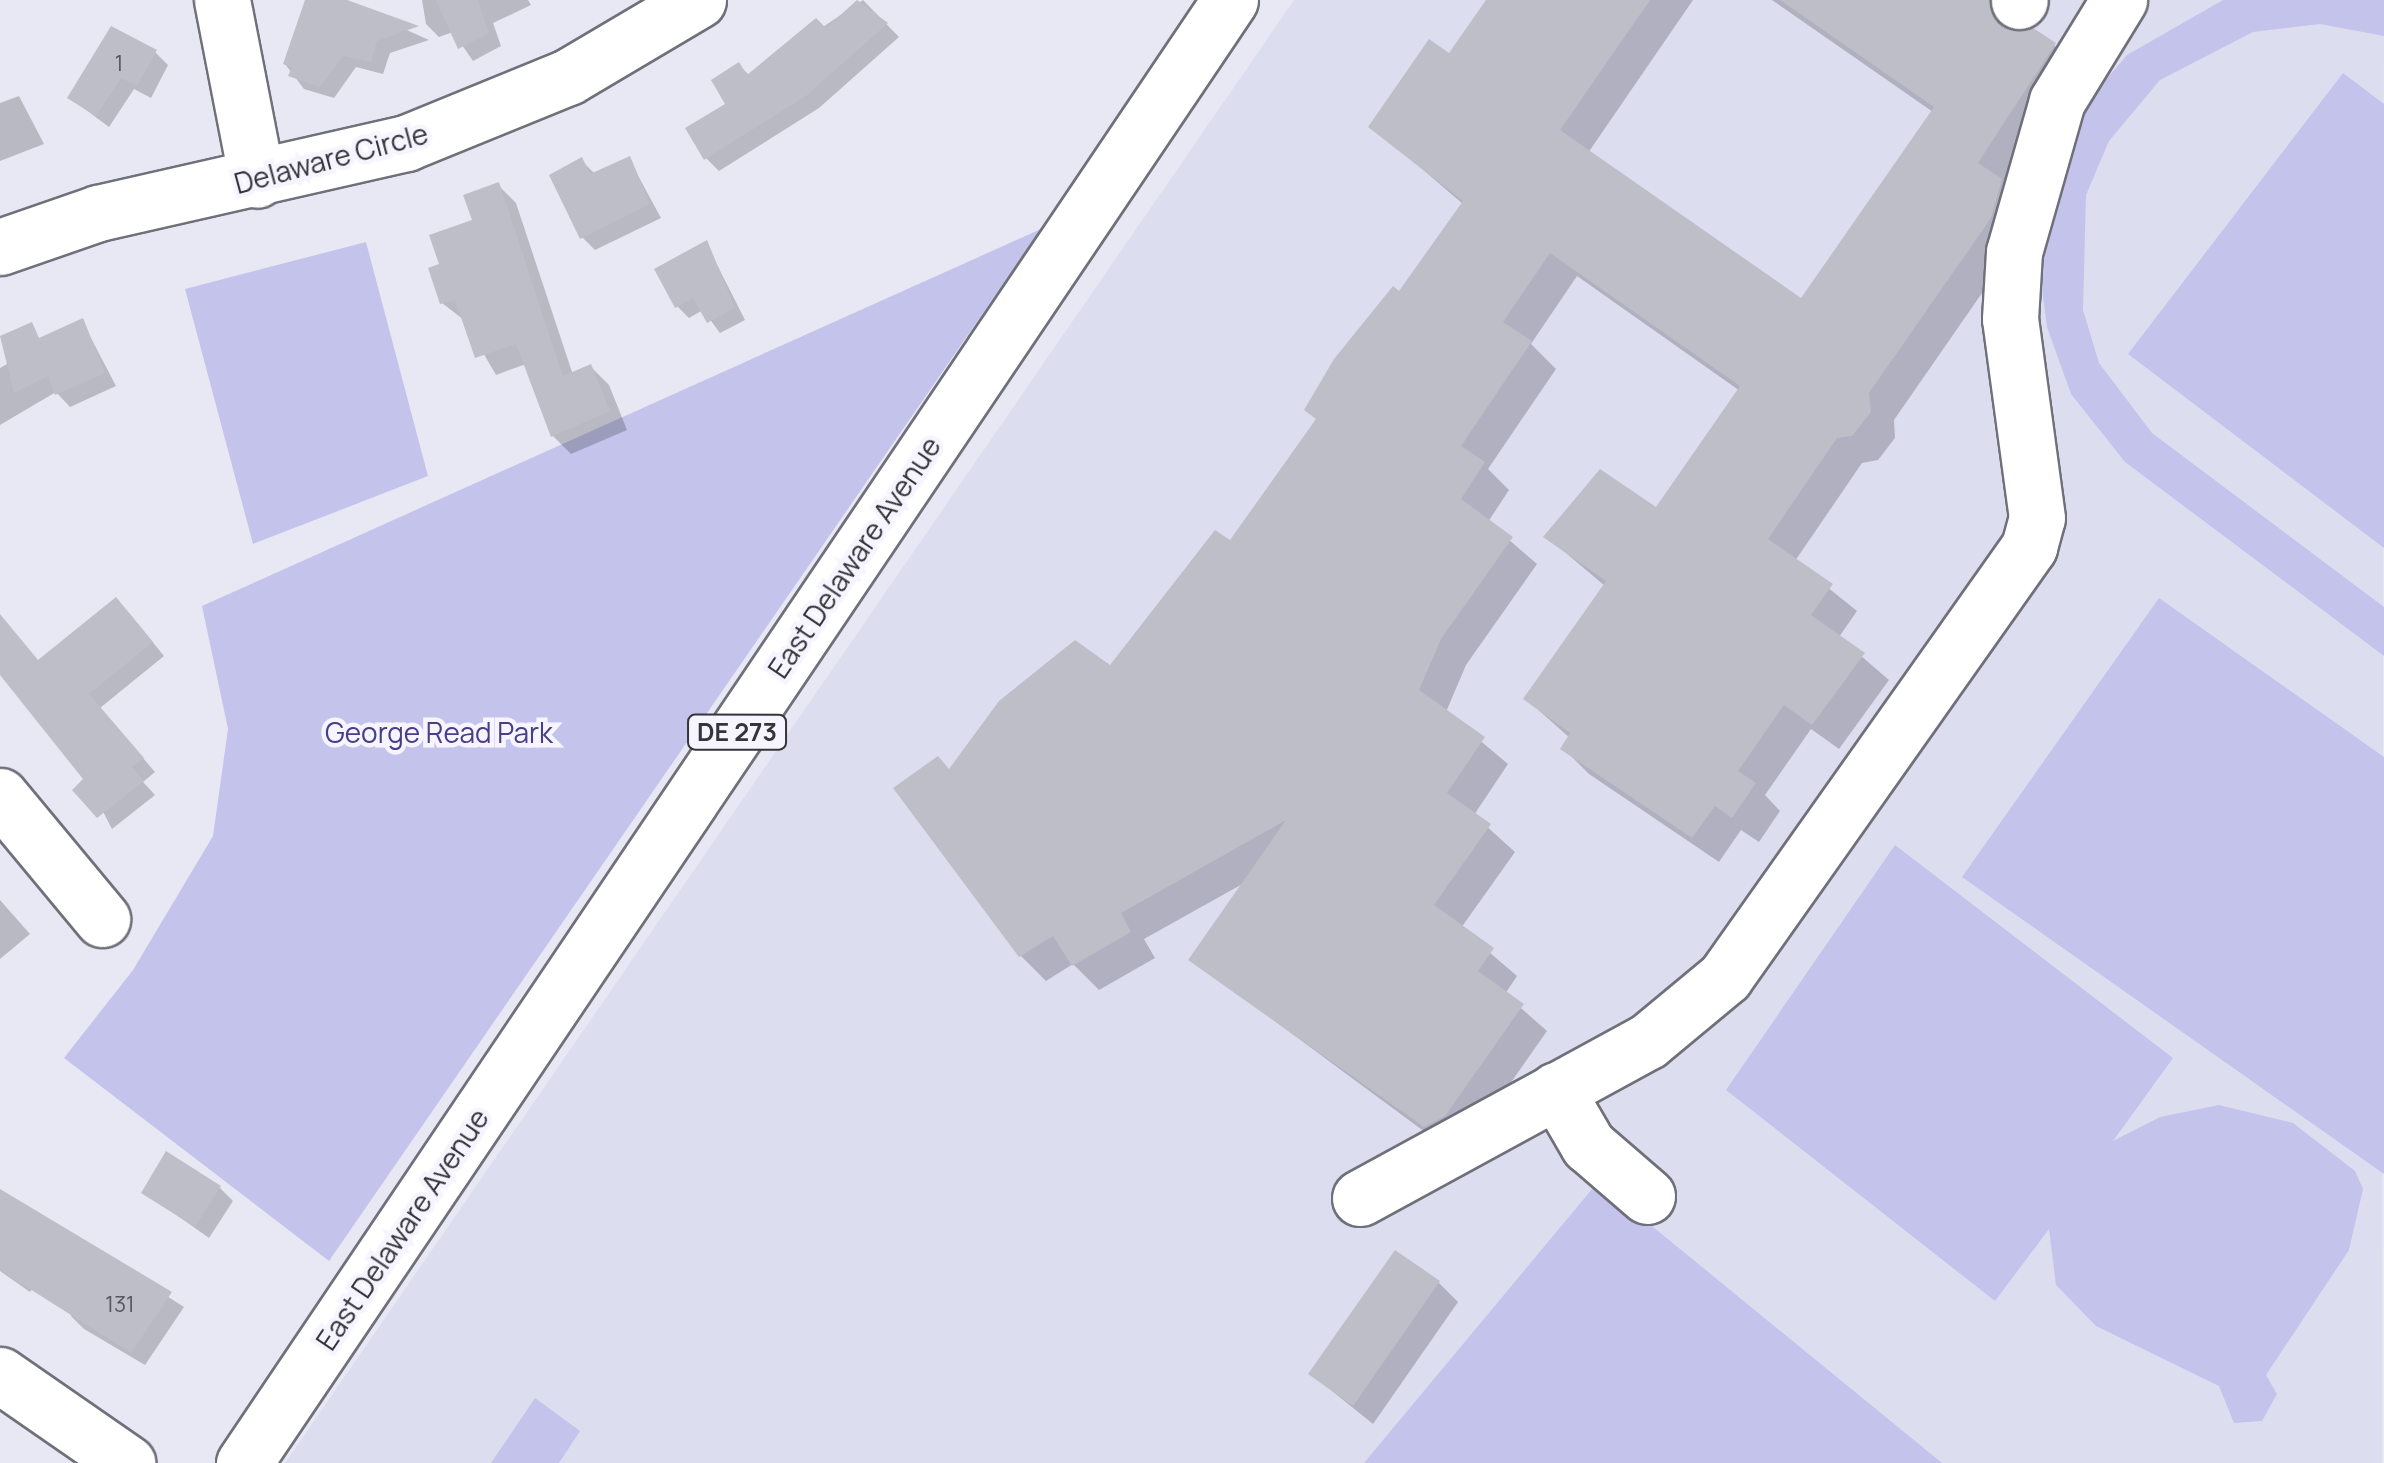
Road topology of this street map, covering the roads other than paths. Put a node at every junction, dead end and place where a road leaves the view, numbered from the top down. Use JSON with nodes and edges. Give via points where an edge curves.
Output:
{"nodes":[{"id":1,"x":222,"y":0,"type":"edge"},
{"id":2,"x":698,"y":0,"type":"edge"},
{"id":3,"x":1230,"y":0,"type":"edge"},
{"id":4,"x":2119,"y":0,"type":"edge"},
{"id":5,"x":257,"y":180,"type":"junction"},
{"id":6,"x":0,"y":247,"type":"edge"},
{"id":7,"x":0,"y":796,"type":"edge"},
{"id":8,"x":102,"y":918,"type":"dead end"},
{"id":9,"x":1556,"y":1090,"type":"junction"},
{"id":10,"x":1647,"y":1196,"type":"dead end"},
{"id":11,"x":1360,"y":1198,"type":"dead end"},
{"id":12,"x":0,"y":1375,"type":"edge"},
{"id":13,"x":127,"y":1463,"type":"edge"},
{"id":14,"x":244,"y":1463,"type":"edge"}],
"edges":[{"from":1,"to":5,"type":"main road"},
{"from":2,"to":5,"type":"main road","name":"Delaware Circle","via":[[506,103],[406,143]]},
{"from":3,"to":14,"type":"main road","name":"East Delaware Avenue","number":"DE 273"},
{"from":4,"to":9,"type":"main road","via":[[2057,100],[2014,252],[2010,319],[2037,518],[2029,547],[1725,977],[1648,1041]]},
{"from":5,"to":6,"type":"main road","name":"Delaware Circle","via":[[98,213]]},
{"from":7,"to":8,"type":"main road"},
{"from":9,"to":10,"type":"main road","via":[[1588,1145]]},
{"from":9,"to":11,"type":"main road"},
{"from":12,"to":13,"type":"main road"}]}
